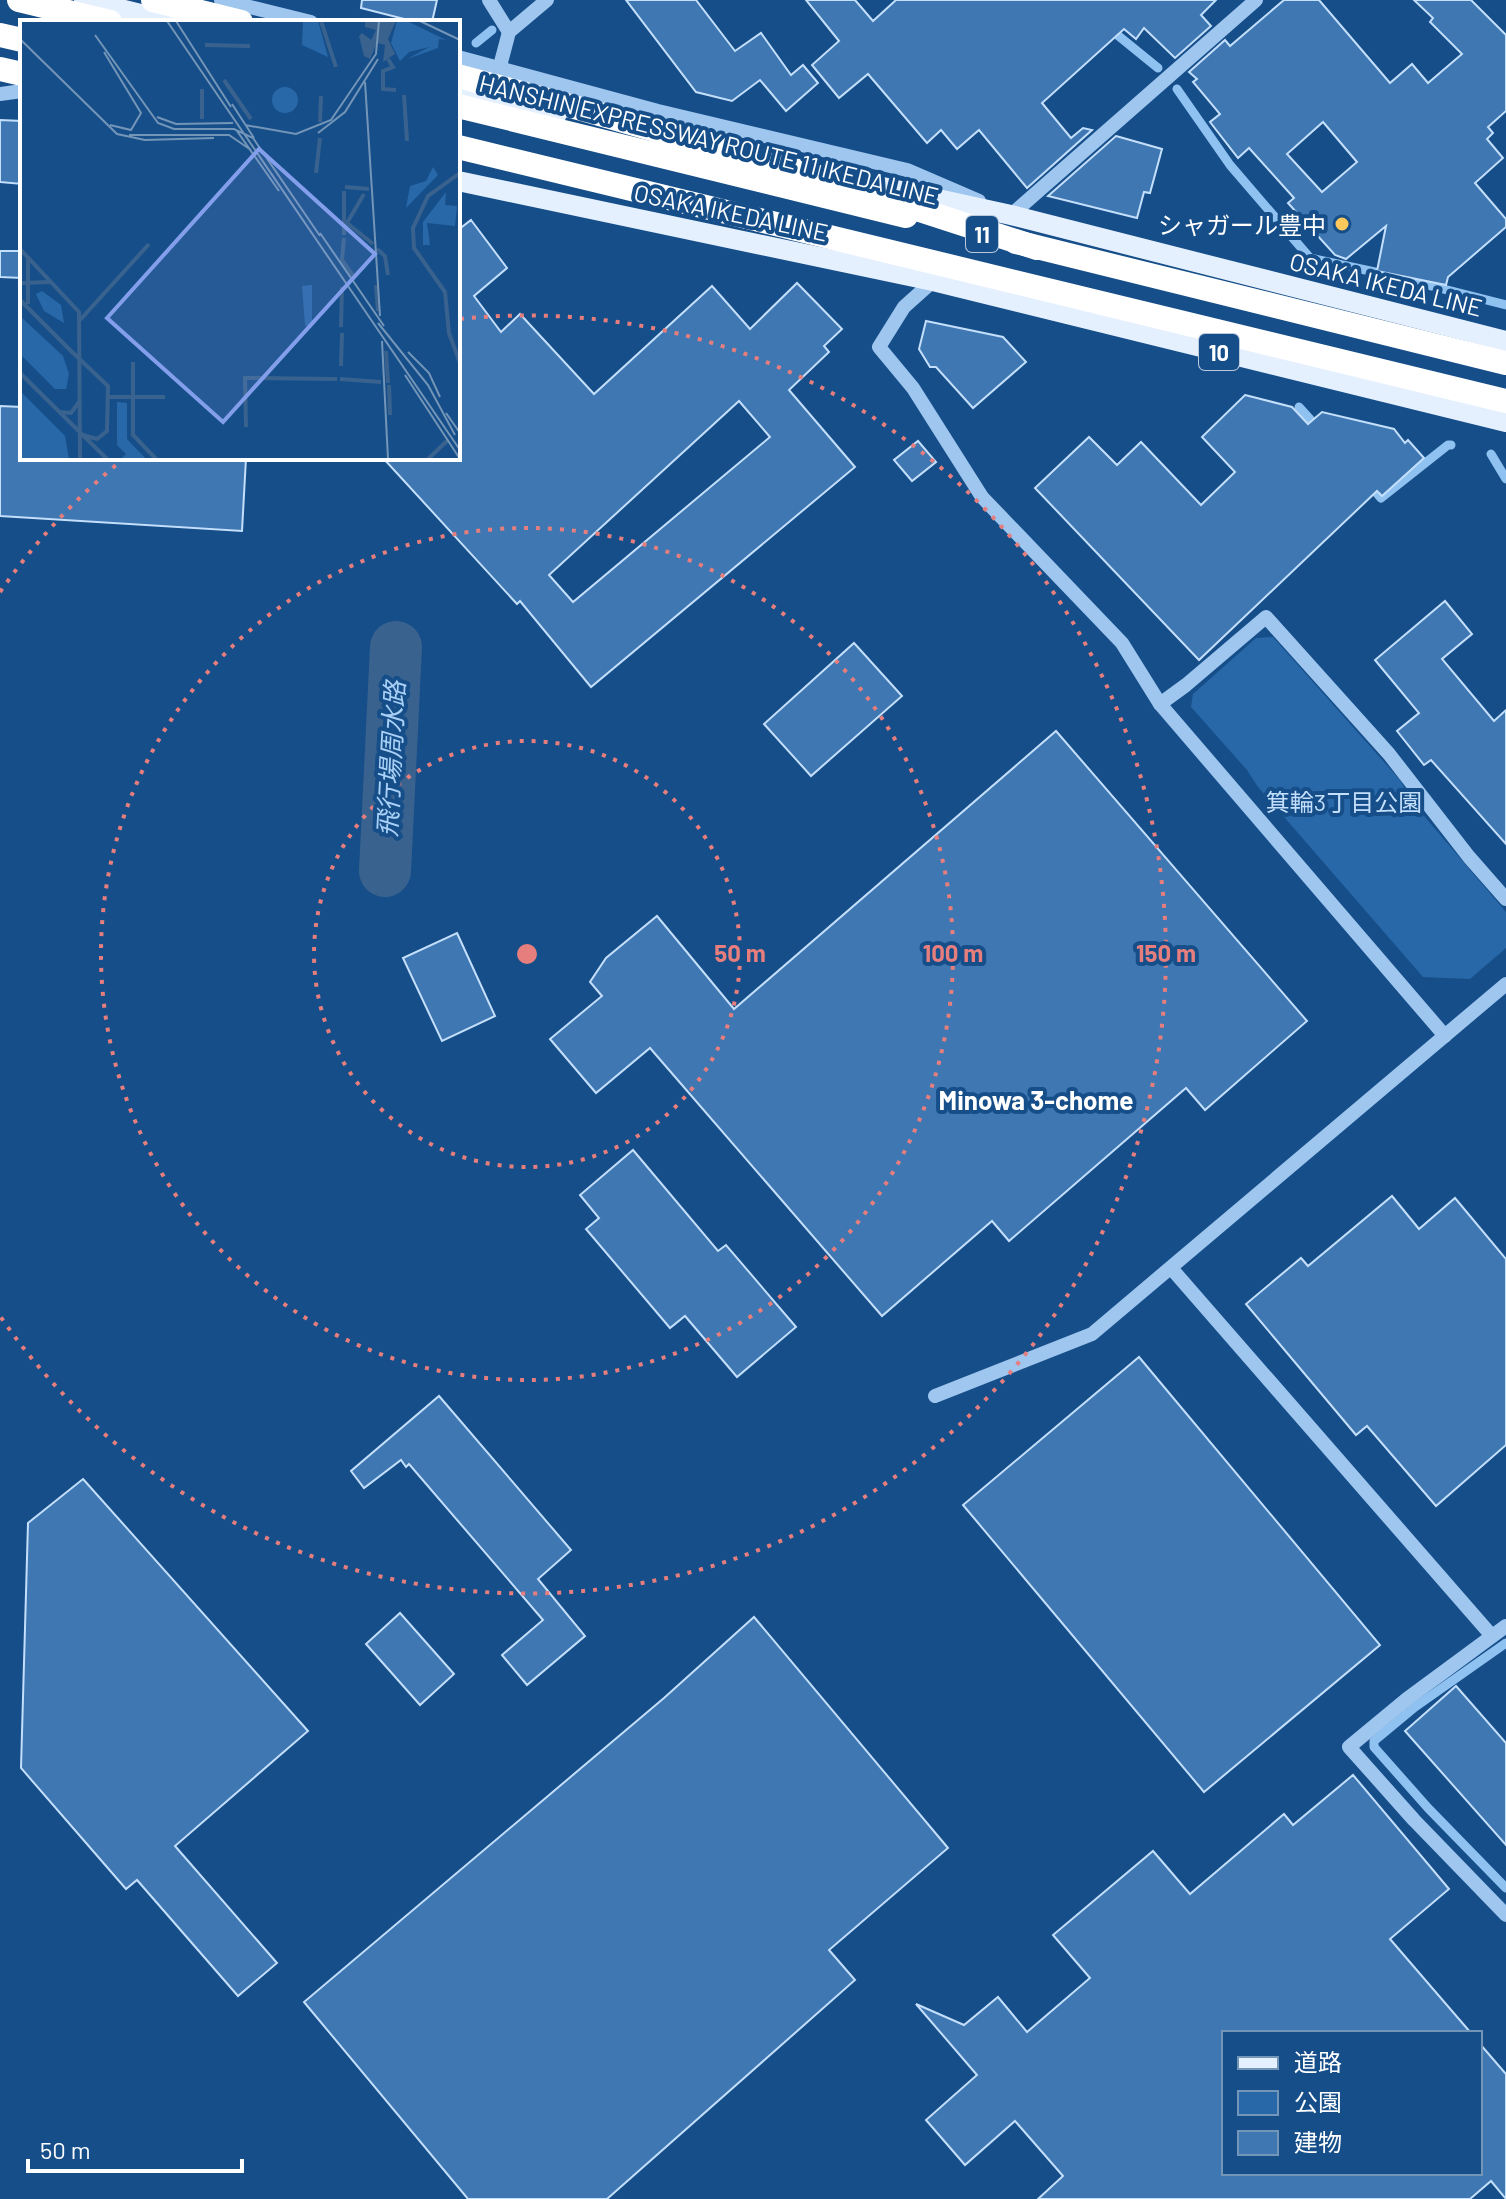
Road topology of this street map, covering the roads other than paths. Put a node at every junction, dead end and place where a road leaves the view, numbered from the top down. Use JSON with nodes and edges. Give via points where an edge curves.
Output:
{"nodes":[{"id":1,"x":19,"y":0,"type":"edge"},
{"id":2,"x":84,"y":0,"type":"edge"},
{"id":3,"x":153,"y":0,"type":"edge"},
{"id":4,"x":221,"y":0,"type":"edge"},
{"id":5,"x":489,"y":0,"type":"edge"},
{"id":6,"x":547,"y":0,"type":"edge"},
{"id":7,"x":1256,"y":0,"type":"edge"},
{"id":8,"x":102,"y":20,"type":"edge"},
{"id":9,"x":165,"y":20,"type":"edge"},
{"id":10,"x":233,"y":20,"type":"edge"},
{"id":11,"x":303,"y":20,"type":"edge"},
{"id":12,"x":509,"y":32,"type":"junction"},
{"id":13,"x":0,"y":38,"type":"edge"},
{"id":14,"x":20,"y":43,"type":"edge"},
{"id":15,"x":460,"y":57,"type":"edge"},
{"id":16,"x":500,"y":66,"type":"junction"},
{"id":17,"x":0,"y":69,"type":"edge"},
{"id":18,"x":20,"y":74,"type":"edge"},
{"id":19,"x":460,"y":77,"type":"edge"},
{"id":20,"x":0,"y":81,"type":"edge"},
{"id":21,"x":20,"y":88,"type":"edge"},
{"id":22,"x":20,"y":89,"type":"edge"},
{"id":23,"x":460,"y":91,"type":"edge"},
{"id":24,"x":0,"y":94,"type":"edge"},
{"id":25,"x":460,"y":106,"type":"edge"},
{"id":26,"x":460,"y":150,"type":"edge"},
{"id":27,"x":460,"y":181,"type":"edge"},
{"id":28,"x":1011,"y":215,"type":"junction"},
{"id":29,"x":1037,"y":248,"type":"junction"},
{"id":30,"x":933,"y":281,"type":"junction"},
{"id":31,"x":1506,"y":341,"type":"edge"},
{"id":32,"x":1506,"y":363,"type":"edge"},
{"id":33,"x":1506,"y":401,"type":"edge"},
{"id":34,"x":1506,"y":422,"type":"edge"},
{"id":35,"x":1160,"y":704,"type":"junction"},
{"id":36,"x":1506,"y":899,"type":"edge"},
{"id":37,"x":1506,"y":984,"type":"edge"},
{"id":38,"x":1445,"y":1036,"type":"junction"},
{"id":39,"x":1171,"y":1268,"type":"junction"},
{"id":40,"x":935,"y":1396,"type":"dead end"},
{"id":41,"x":1506,"y":1626,"type":"edge"},
{"id":42,"x":1492,"y":1636,"type":"junction"},
{"id":43,"x":1506,"y":1915,"type":"edge"}],
"edges":[{"from":1,"to":8,"type":"highway"},
{"from":2,"to":9,"type":"main road"},
{"from":3,"to":10,"type":"highway"},
{"from":4,"to":11,"type":"street"},
{"from":5,"to":12,"type":"street"},
{"from":6,"to":12,"type":"street"},
{"from":7,"to":28,"type":"street"},
{"from":12,"to":16,"type":"street"},
{"from":13,"to":14,"type":"highway"},
{"from":15,"to":16,"type":"street"},
{"from":16,"to":28,"type":"street","via":[[658,111],[907,170]]},
{"from":17,"to":18,"type":"highway"},
{"from":19,"to":29,"type":"highway","number":"11","bridge":true,"via":[[812,175]]},
{"from":20,"to":21,"type":"main road"},
{"from":22,"to":24,"type":"street"},
{"from":23,"to":28,"type":"main road","name":"OSAKA IKEDA LINE"},
{"from":25,"to":29,"type":"highway","name":"HANSHIN EXPRESSWAY ROUTE 11 IKEDA LINE","number":"11","bridge":true},
{"from":26,"to":33,"type":"highway","number":"11"},
{"from":27,"to":30,"type":"main road","name":"OSAKA IKEDA LINE","number":"10"},
{"from":28,"to":31,"type":"main road","name":"OSAKA IKEDA LINE"},
{"from":29,"to":32,"type":"highway","name":"HANSHIN EXPRESSWAY ROUTE 11 IKEDA LINE","number":"11"},
{"from":30,"to":34,"type":"main road","name":"OSAKA IKEDA LINE","number":"10"},
{"from":30,"to":35,"type":"street","via":[[904,307],[879,347],[913,388],[982,497],[1122,643]]},
{"from":35,"to":36,"type":"street","via":[[1266,617],[1389,754]]},
{"from":35,"to":38,"type":"street"},
{"from":37,"to":38,"type":"street"},
{"from":38,"to":39,"type":"street"},
{"from":39,"to":40,"type":"street","via":[[1092,1334]]},
{"from":39,"to":42,"type":"street"},
{"from":41,"to":42,"type":"street"},
{"from":42,"to":43,"type":"street","via":[[1349,1747]]}]}
